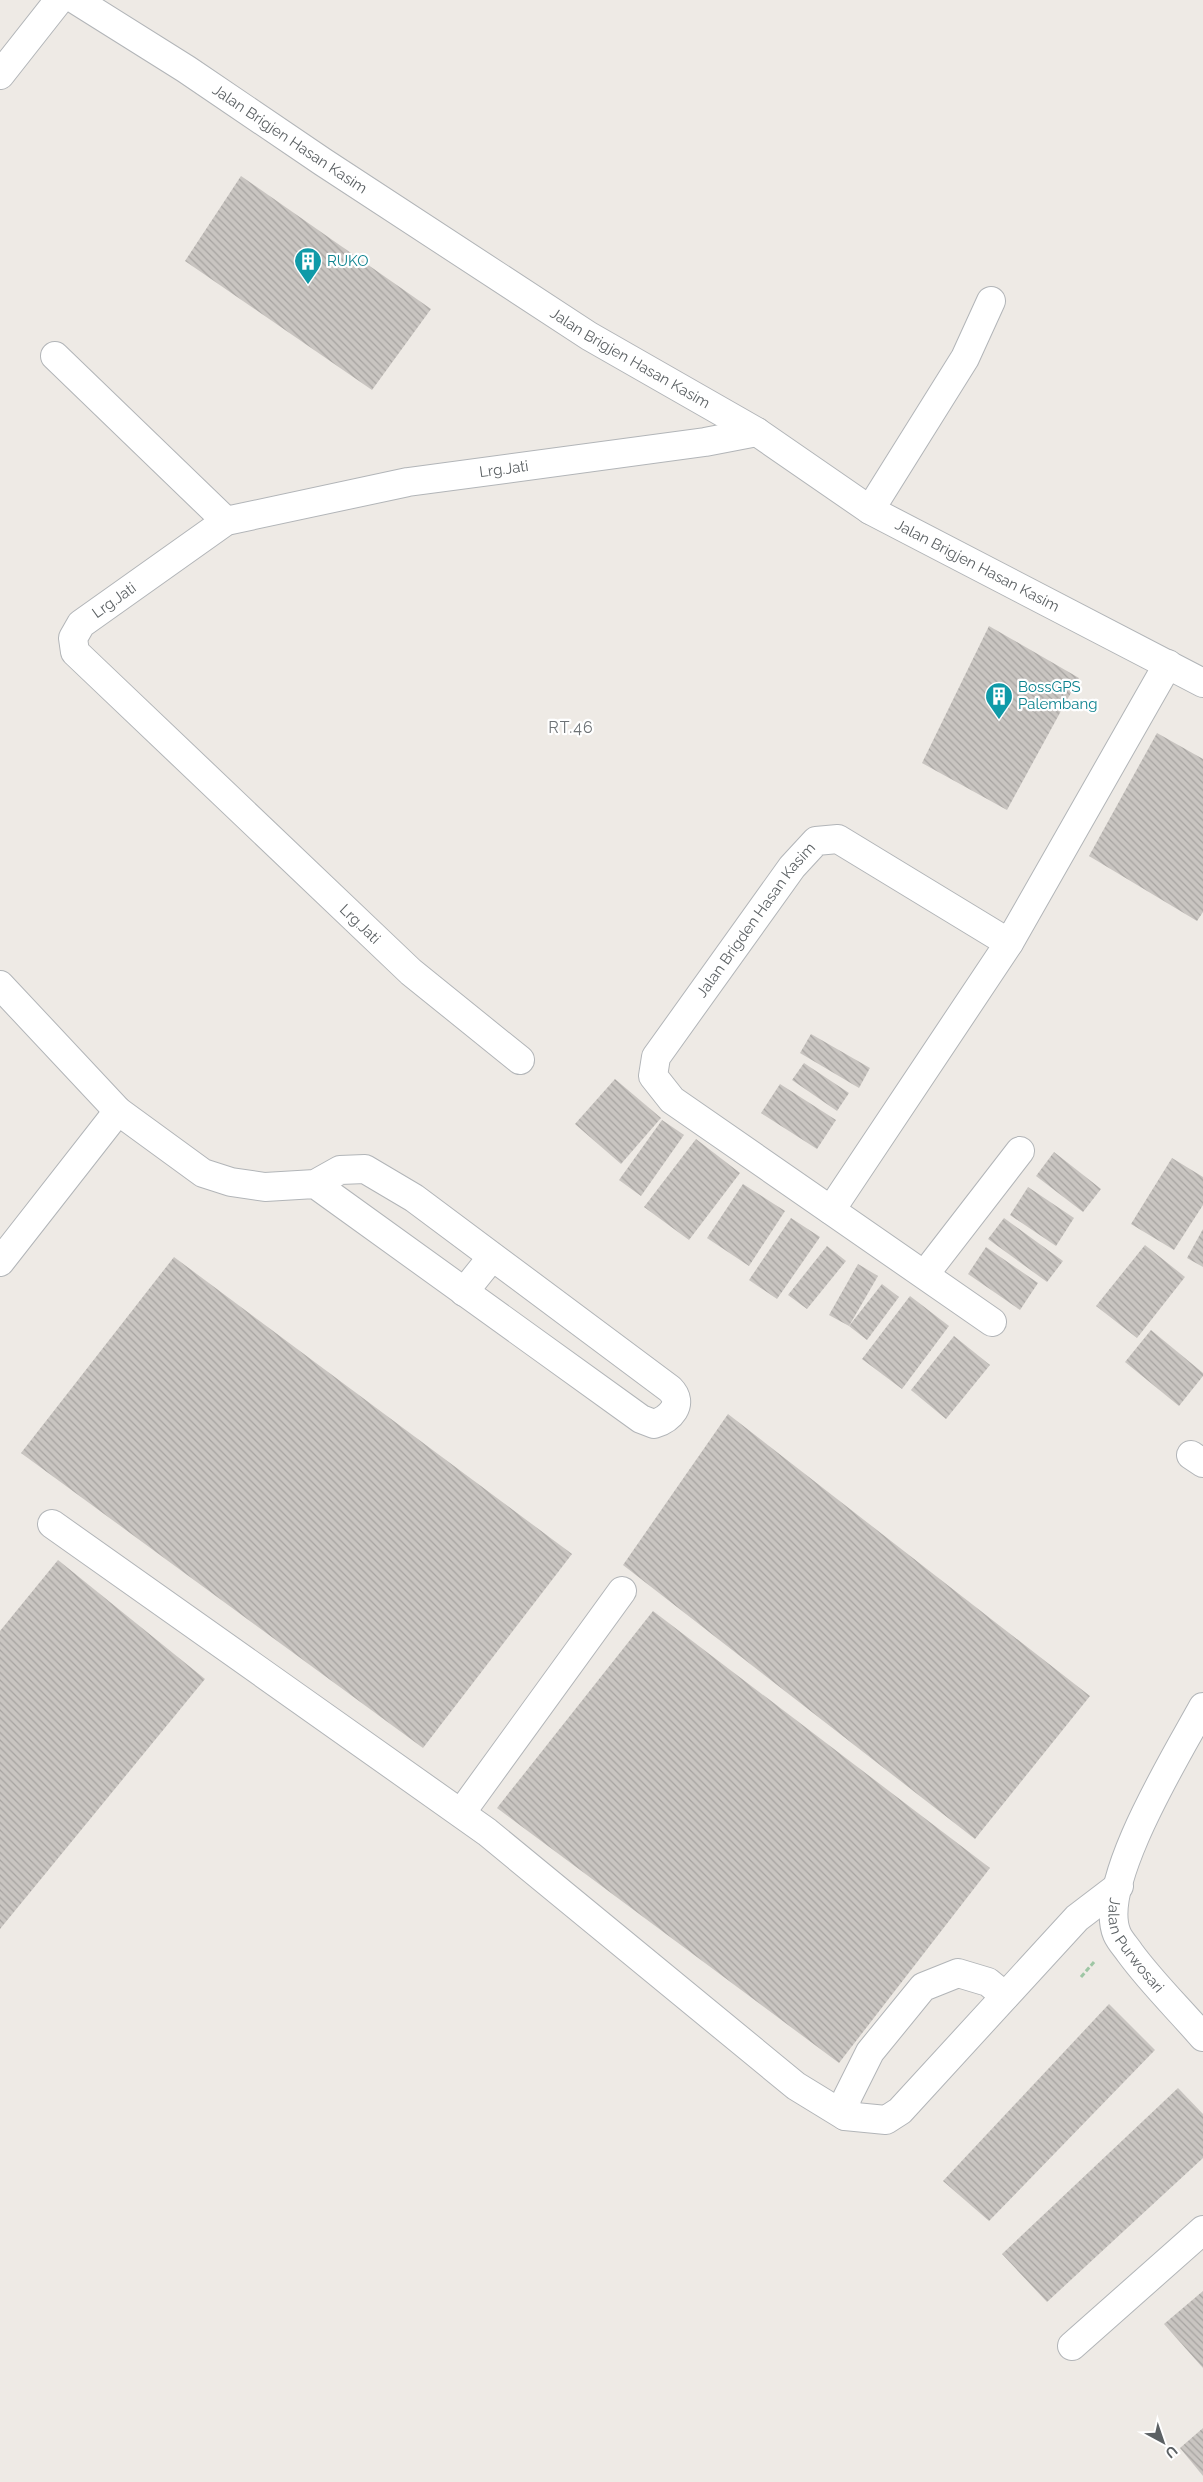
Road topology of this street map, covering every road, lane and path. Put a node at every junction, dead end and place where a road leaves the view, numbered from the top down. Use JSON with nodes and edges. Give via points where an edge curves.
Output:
{"nodes":[{"id":1,"x":59,"y":0,"type":"edge"},
{"id":2,"x":76,"y":0,"type":"edge"},
{"id":3,"x":0,"y":75,"type":"edge"},
{"id":4,"x":991,"y":301,"type":"dead end"},
{"id":5,"x":56,"y":356,"type":"dead end"},
{"id":6,"x":757,"y":432,"type":"junction"},
{"id":7,"x":870,"y":510,"type":"junction"},
{"id":8,"x":226,"y":522,"type":"junction"},
{"id":9,"x":1168,"y":664,"type":"junction"},
{"id":10,"x":1203,"y":682,"type":"edge"},
{"id":11,"x":1009,"y":943,"type":"junction"},
{"id":12,"x":0,"y":985,"type":"edge"},
{"id":13,"x":520,"y":1060,"type":"dead end"},
{"id":14,"x":118,"y":1111,"type":"junction"},
{"id":15,"x":1020,"y":1151,"type":"dead end"},
{"id":16,"x":315,"y":1184,"type":"junction"},
{"id":17,"x":831,"y":1210,"type":"junction"},
{"id":18,"x":492,"y":1257,"type":"junction"},
{"id":19,"x":0,"y":1262,"type":"edge"},
{"id":20,"x":935,"y":1281,"type":"junction"},
{"id":21,"x":464,"y":1292,"type":"junction"},
{"id":22,"x":992,"y":1322,"type":"dead end"},
{"id":23,"x":52,"y":1524,"type":"dead end"},
{"id":24,"x":622,"y":1591,"type":"dead end"},
{"id":25,"x":1203,"y":1707,"type":"edge"},
{"id":26,"x":461,"y":1813,"type":"junction"},
{"id":27,"x":1119,"y":1886,"type":"junction"},
{"id":28,"x":1005,"y":1996,"type":"junction"},
{"id":29,"x":1203,"y":2037,"type":"edge"},
{"id":30,"x":845,"y":2116,"type":"junction"},
{"id":31,"x":1203,"y":2230,"type":"edge"},
{"id":32,"x":1072,"y":2346,"type":"dead end"}],
"edges":[{"from":1,"to":3,"type":"street"},
{"from":2,"to":6,"type":"street","name":"Jalan Brigjen Hasan Kasim","via":[[186,69],[589,336]]},
{"from":4,"to":7,"type":"street","via":[[964,358]]},
{"from":5,"to":8,"type":"street"},
{"from":6,"to":7,"type":"street","name":"Jalan Brigjen Hasan Kasim"},
{"from":6,"to":8,"type":"street","name":"Lrg.Jati","via":[[705,442],[408,482]]},
{"from":7,"to":9,"type":"street","name":"Jalan Brigjen Hasan Kasim"},
{"from":8,"to":13,"type":"street","name":"Lrg.Jati","via":[[81,624],[72,638],[75,652],[411,972]]},
{"from":9,"to":10,"type":"street","name":"Jalan Brigjen Hasan Kasim"},
{"from":9,"to":11,"type":"street"},
{"from":11,"to":17,"type":"street"},
{"from":11,"to":17,"type":"street","name":"Jalan Brigden Hasan Kasim","via":[[838,839],[816,841],[792,868],[656,1056],[653,1076],[672,1100]]},
{"from":12,"to":14,"type":"street"},
{"from":14,"to":16,"type":"street","via":[[203,1173],[231,1182],[265,1187]]},
{"from":14,"to":19,"type":"street"},
{"from":15,"to":20,"type":"street"},
{"from":16,"to":18,"type":"street","via":[[340,1170],[364,1169],[414,1198]]},
{"from":16,"to":21,"type":"street"},
{"from":17,"to":20,"type":"street","name":"Jalan Brigden Hasan Kasim"},
{"from":18,"to":21,"type":"street"},
{"from":18,"to":21,"type":"street","via":[[670,1389],[676,1395],[673,1413],[654,1424],[642,1419]]},
{"from":20,"to":22,"type":"street","name":"Jalan Brigden Hasan Kasim"},
{"from":23,"to":26,"type":"street"},
{"from":24,"to":26,"type":"street"},
{"from":25,"to":27,"type":"street","name":"Jalan Purwosari","via":[[1144,1817]]},
{"from":26,"to":30,"type":"street","via":[[796,2086]]},
{"from":27,"to":28,"type":"street","via":[[1077,1918]]},
{"from":27,"to":29,"type":"street","name":"Jalan Purwosari","via":[[1112,1912],[1117,1934],[1139,1965]]},
{"from":28,"to":30,"type":"street","via":[[900,2111],[886,2120]]},
{"from":28,"to":30,"type":"street","via":[[988,1982],[958,1973],[923,1987],[870,2052],[847,2098]]},
{"from":31,"to":32,"type":"street"}]}
